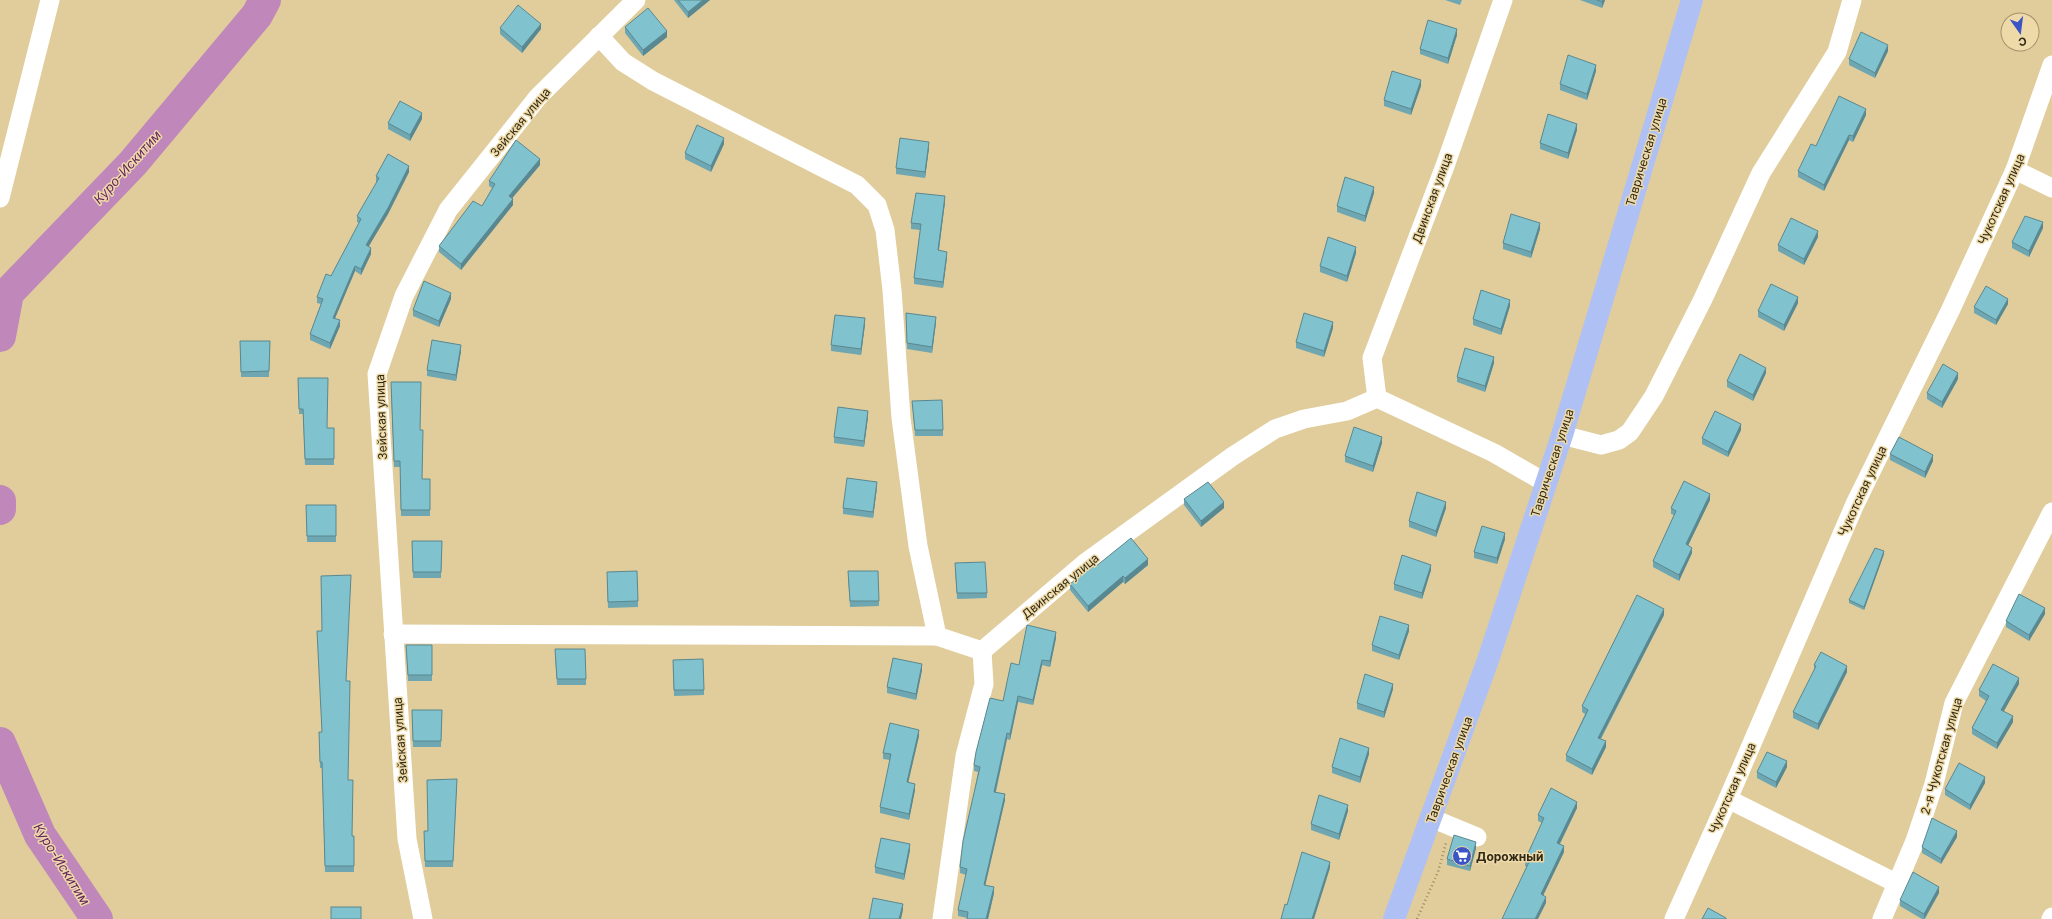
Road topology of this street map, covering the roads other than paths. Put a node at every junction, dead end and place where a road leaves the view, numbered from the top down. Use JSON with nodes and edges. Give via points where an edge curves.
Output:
{"nodes":[{"id":1,"x":50,"y":0,"type":"edge"},
{"id":2,"x":636,"y":0,"type":"edge"},
{"id":3,"x":1504,"y":0,"type":"edge"},
{"id":4,"x":1692,"y":0,"type":"edge"},
{"id":5,"x":1852,"y":0,"type":"edge"},
{"id":6,"x":600,"y":36,"type":"junction"},
{"id":7,"x":2052,"y":65,"type":"edge"},
{"id":8,"x":2015,"y":170,"type":"junction"},
{"id":9,"x":2052,"y":188,"type":"edge"},
{"id":10,"x":0,"y":198,"type":"edge"},
{"id":11,"x":1377,"y":398,"type":"junction"},
{"id":12,"x":1562,"y":435,"type":"junction"},
{"id":13,"x":1546,"y":483,"type":"junction"},
{"id":14,"x":2052,"y":512,"type":"edge"},
{"id":15,"x":393,"y":634,"type":"junction"},
{"id":16,"x":937,"y":636,"type":"junction"},
{"id":17,"x":982,"y":651,"type":"junction"},
{"id":18,"x":1728,"y":799,"type":"junction"},
{"id":19,"x":1441,"y":822,"type":"junction"},
{"id":20,"x":1477,"y":837,"type":"dead end"},
{"id":21,"x":1896,"y":883,"type":"junction"},
{"id":22,"x":1888,"y":917,"type":"edge"},
{"id":23,"x":423,"y":919,"type":"edge"},
{"id":24,"x":942,"y":919,"type":"edge"},
{"id":25,"x":1394,"y":919,"type":"edge"},
{"id":26,"x":1674,"y":919,"type":"edge"}],
"edges":[{"from":1,"to":10,"type":"street"},
{"from":2,"to":6,"type":"street","name":"Зейская улица"},
{"from":3,"to":11,"type":"street","name":"Двинская улица","via":[[1445,166],[1372,358]]},
{"from":4,"to":12,"type":"main road","name":"Таврическая улица"},
{"from":5,"to":12,"type":"street","via":[[1836,52],[1760,173],[1703,299],[1654,396],[1630,432],[1619,440],[1601,445]]},
{"from":6,"to":15,"type":"street","name":"Зейская улица","via":[[538,97],[448,210],[404,296],[379,367],[377,374]]},
{"from":6,"to":16,"type":"street","via":[[623,62],[653,81],[857,185],[877,205],[885,230],[901,418],[918,546]]},
{"from":7,"to":8,"type":"street","name":"Чукотская улица"},
{"from":8,"to":9,"type":"street"},
{"from":8,"to":18,"type":"street","name":"Чукотская улица","via":[[1950,311],[1854,504]]},
{"from":11,"to":13,"type":"street","via":[[1494,453]]},
{"from":11,"to":17,"type":"street","name":"Двинская улица","via":[[1347,411],[1304,419],[1275,429],[1233,456],[1086,563]]},
{"from":12,"to":13,"type":"main road","name":"Таврическая улица"},
{"from":13,"to":19,"type":"main road","name":"Таврическая улица","via":[[1488,660]]},
{"from":14,"to":21,"type":"street","name":"2-я Чукотская улица","via":[[1954,703],[1934,784],[1915,841]]},
{"from":15,"to":16,"type":"street"},
{"from":15,"to":23,"type":"street","name":"Зейская улица","via":[[407,839]]},
{"from":16,"to":17,"type":"street"},
{"from":17,"to":24,"type":"street","via":[[984,684],[965,756]]},
{"from":18,"to":21,"type":"street"},
{"from":18,"to":26,"type":"street","name":"Чукотская улица"},
{"from":19,"to":20,"type":"street"},
{"from":19,"to":25,"type":"main road","name":"Таврическая улица"},
{"from":21,"to":22,"type":"street","name":"2-я Чукотская улица"}]}
